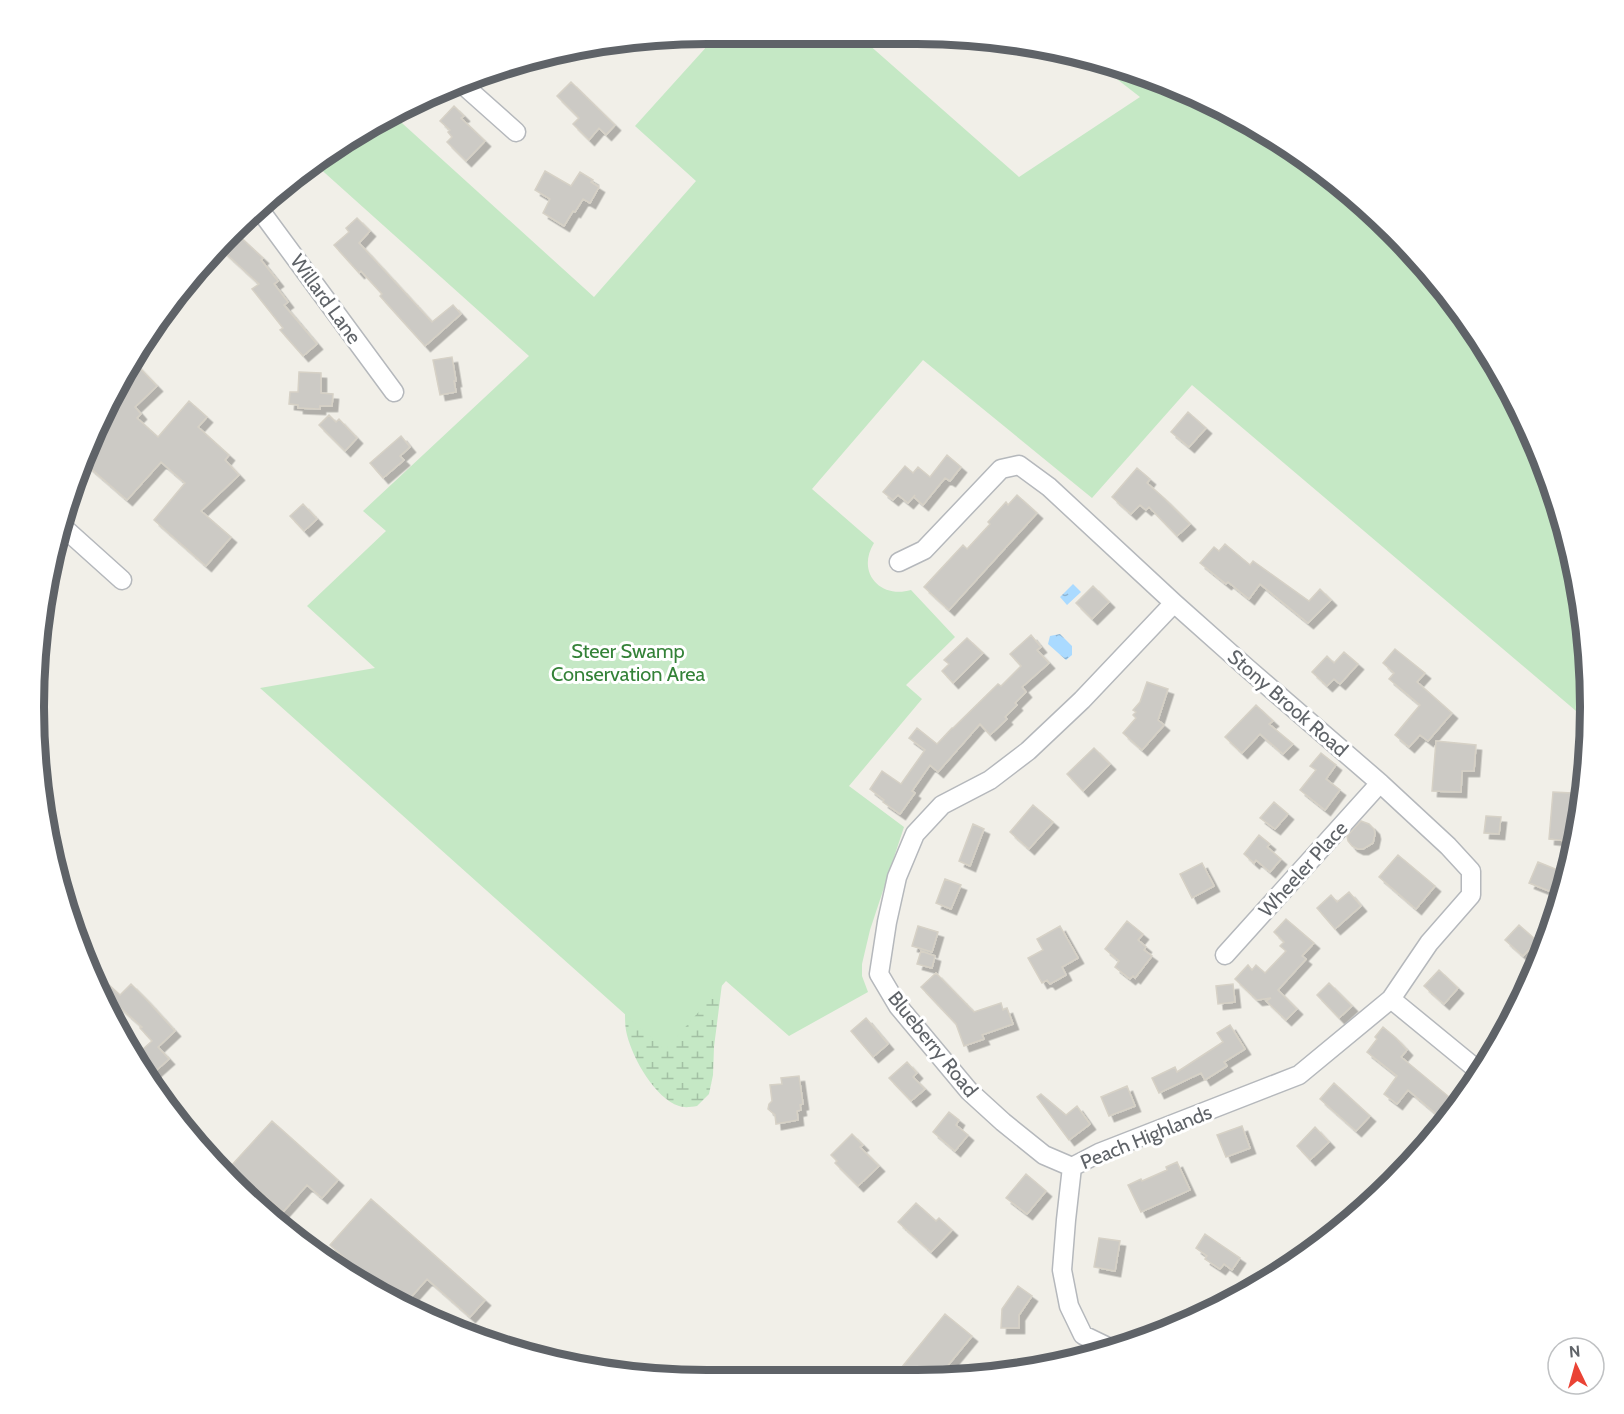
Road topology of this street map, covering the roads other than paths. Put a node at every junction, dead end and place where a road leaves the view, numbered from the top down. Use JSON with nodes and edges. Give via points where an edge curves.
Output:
{"nodes":[{"id":1,"x":467,"y":89,"type":"edge"},
{"id":2,"x":516,"y":132,"type":"dead end"},
{"id":3,"x":263,"y":214,"type":"edge"},
{"id":4,"x":394,"y":392,"type":"dead end"},
{"id":5,"x":67,"y":531,"type":"edge"},
{"id":6,"x":898,"y":562,"type":"dead end"},
{"id":7,"x":122,"y":580,"type":"dead end"},
{"id":8,"x":1174,"y":603,"type":"junction"},
{"id":9,"x":1380,"y":783,"type":"junction"},
{"id":10,"x":1225,"y":955,"type":"dead end"},
{"id":11,"x":1391,"y":999,"type":"junction"},
{"id":12,"x":1474,"y":1067,"type":"edge"},
{"id":13,"x":1072,"y":1167,"type":"junction"},
{"id":14,"x":1101,"y":1344,"type":"edge"}],
"edges":[{"from":1,"to":2,"type":"street"},
{"from":3,"to":4,"type":"street","name":"Willard Lane"},
{"from":5,"to":7,"type":"street"},
{"from":6,"to":8,"type":"street","name":"Stony Brook Road","via":[[924,550],[1001,469],[1019,465],[1049,487]]},
{"from":8,"to":9,"type":"street","name":"Stony Brook Road"},
{"from":8,"to":13,"type":"street","name":"Blueberry Road","via":[[1028,751],[990,780],[942,805],[922,826],[897,877],[887,922],[879,975],[898,1006],[969,1091],[1044,1155]]},
{"from":9,"to":10,"type":"street","name":"Wheeler Place"},
{"from":9,"to":11,"type":"street","name":"Stony Brook Road","via":[[1471,871],[1471,895],[1429,943]]},
{"from":11,"to":12,"type":"street"},
{"from":11,"to":13,"type":"street","name":"Peach Highlands","via":[[1299,1075]]},
{"from":13,"to":14,"type":"street","name":"Peach Highlands","via":[[1062,1270],[1069,1306],[1083,1335]]}]}
